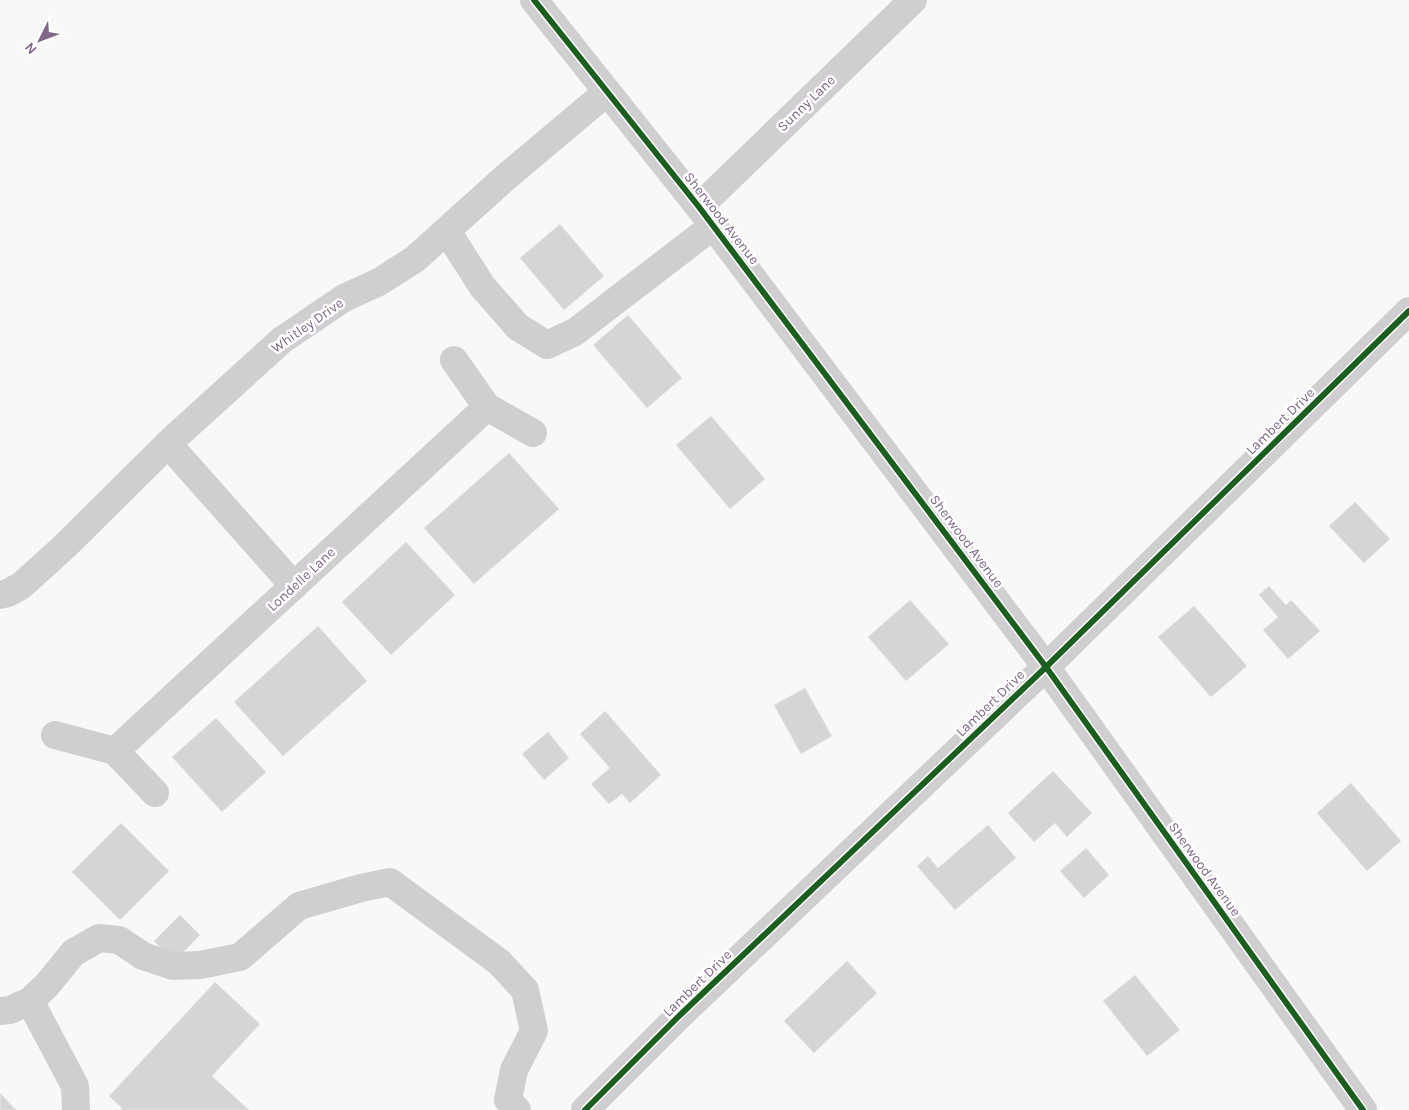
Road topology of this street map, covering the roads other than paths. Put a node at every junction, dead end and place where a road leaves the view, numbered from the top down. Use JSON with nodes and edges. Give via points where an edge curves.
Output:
{"nodes":[{"id":1,"x":534,"y":0,"type":"edge"},
{"id":2,"x":913,"y":0,"type":"edge"},
{"id":3,"x":607,"y":92,"type":"junction"},
{"id":4,"x":706,"y":216,"type":"junction"},
{"id":5,"x":447,"y":231,"type":"junction"},
{"id":6,"x":1409,"y":311,"type":"edge"},
{"id":7,"x":454,"y":360,"type":"dead end"},
{"id":8,"x":487,"y":407,"type":"junction"},
{"id":9,"x":533,"y":433,"type":"dead end"},
{"id":10,"x":168,"y":444,"type":"junction"},
{"id":11,"x":294,"y":586,"type":"junction"},
{"id":12,"x":0,"y":595,"type":"edge"},
{"id":13,"x":1046,"y":667,"type":"junction"},
{"id":14,"x":55,"y":735,"type":"dead end"},
{"id":15,"x":114,"y":751,"type":"junction"},
{"id":16,"x":155,"y":793,"type":"dead end"},
{"id":17,"x":30,"y":1002,"type":"junction"},
{"id":18,"x":0,"y":1011,"type":"edge"},
{"id":19,"x":76,"y":1110,"type":"edge"},
{"id":20,"x":517,"y":1110,"type":"edge"},
{"id":21,"x":585,"y":1110,"type":"edge"},
{"id":22,"x":1362,"y":1110,"type":"edge"}],
"edges":[{"from":1,"to":3,"type":"street","name":"Sherwood Avenue"},
{"from":2,"to":4,"type":"street","name":"Sunny Lane"},
{"from":3,"to":4,"type":"street","name":"Sherwood Avenue"},
{"from":3,"to":5,"type":"street","name":"Whitley Drive"},
{"from":4,"to":5,"type":"street","name":"Sunny Lane","via":[[575,332],[547,345],[518,326],[482,286]]},
{"from":4,"to":13,"type":"street","name":"Sherwood Avenue"},
{"from":5,"to":10,"type":"street","name":"Whitley Drive","via":[[416,259],[379,282],[344,298],[282,340]]},
{"from":6,"to":13,"type":"street","name":"Lambert Drive"},
{"from":7,"to":8,"type":"street"},
{"from":8,"to":9,"type":"street"},
{"from":8,"to":11,"type":"street","name":"Londelle Lane"},
{"from":10,"to":11,"type":"street"},
{"from":10,"to":12,"type":"street","name":"Whitley Drive","via":[[22,586]]},
{"from":11,"to":15,"type":"street","name":"Londelle Lane"},
{"from":13,"to":21,"type":"street","name":"Lambert Drive"},
{"from":13,"to":22,"type":"street","name":"Sherwood Avenue"},
{"from":14,"to":15,"type":"street"},
{"from":15,"to":16,"type":"street"},
{"from":17,"to":18,"type":"street"},
{"from":17,"to":19,"type":"street","via":[[75,1086]]},
{"from":17,"to":20,"type":"street","via":[[73,953],[99,938],[119,940],[143,956],[173,966],[200,965],[240,957],[299,906],[390,882],[499,962],[525,990],[534,1031],[514,1070],[508,1100]]}]}
